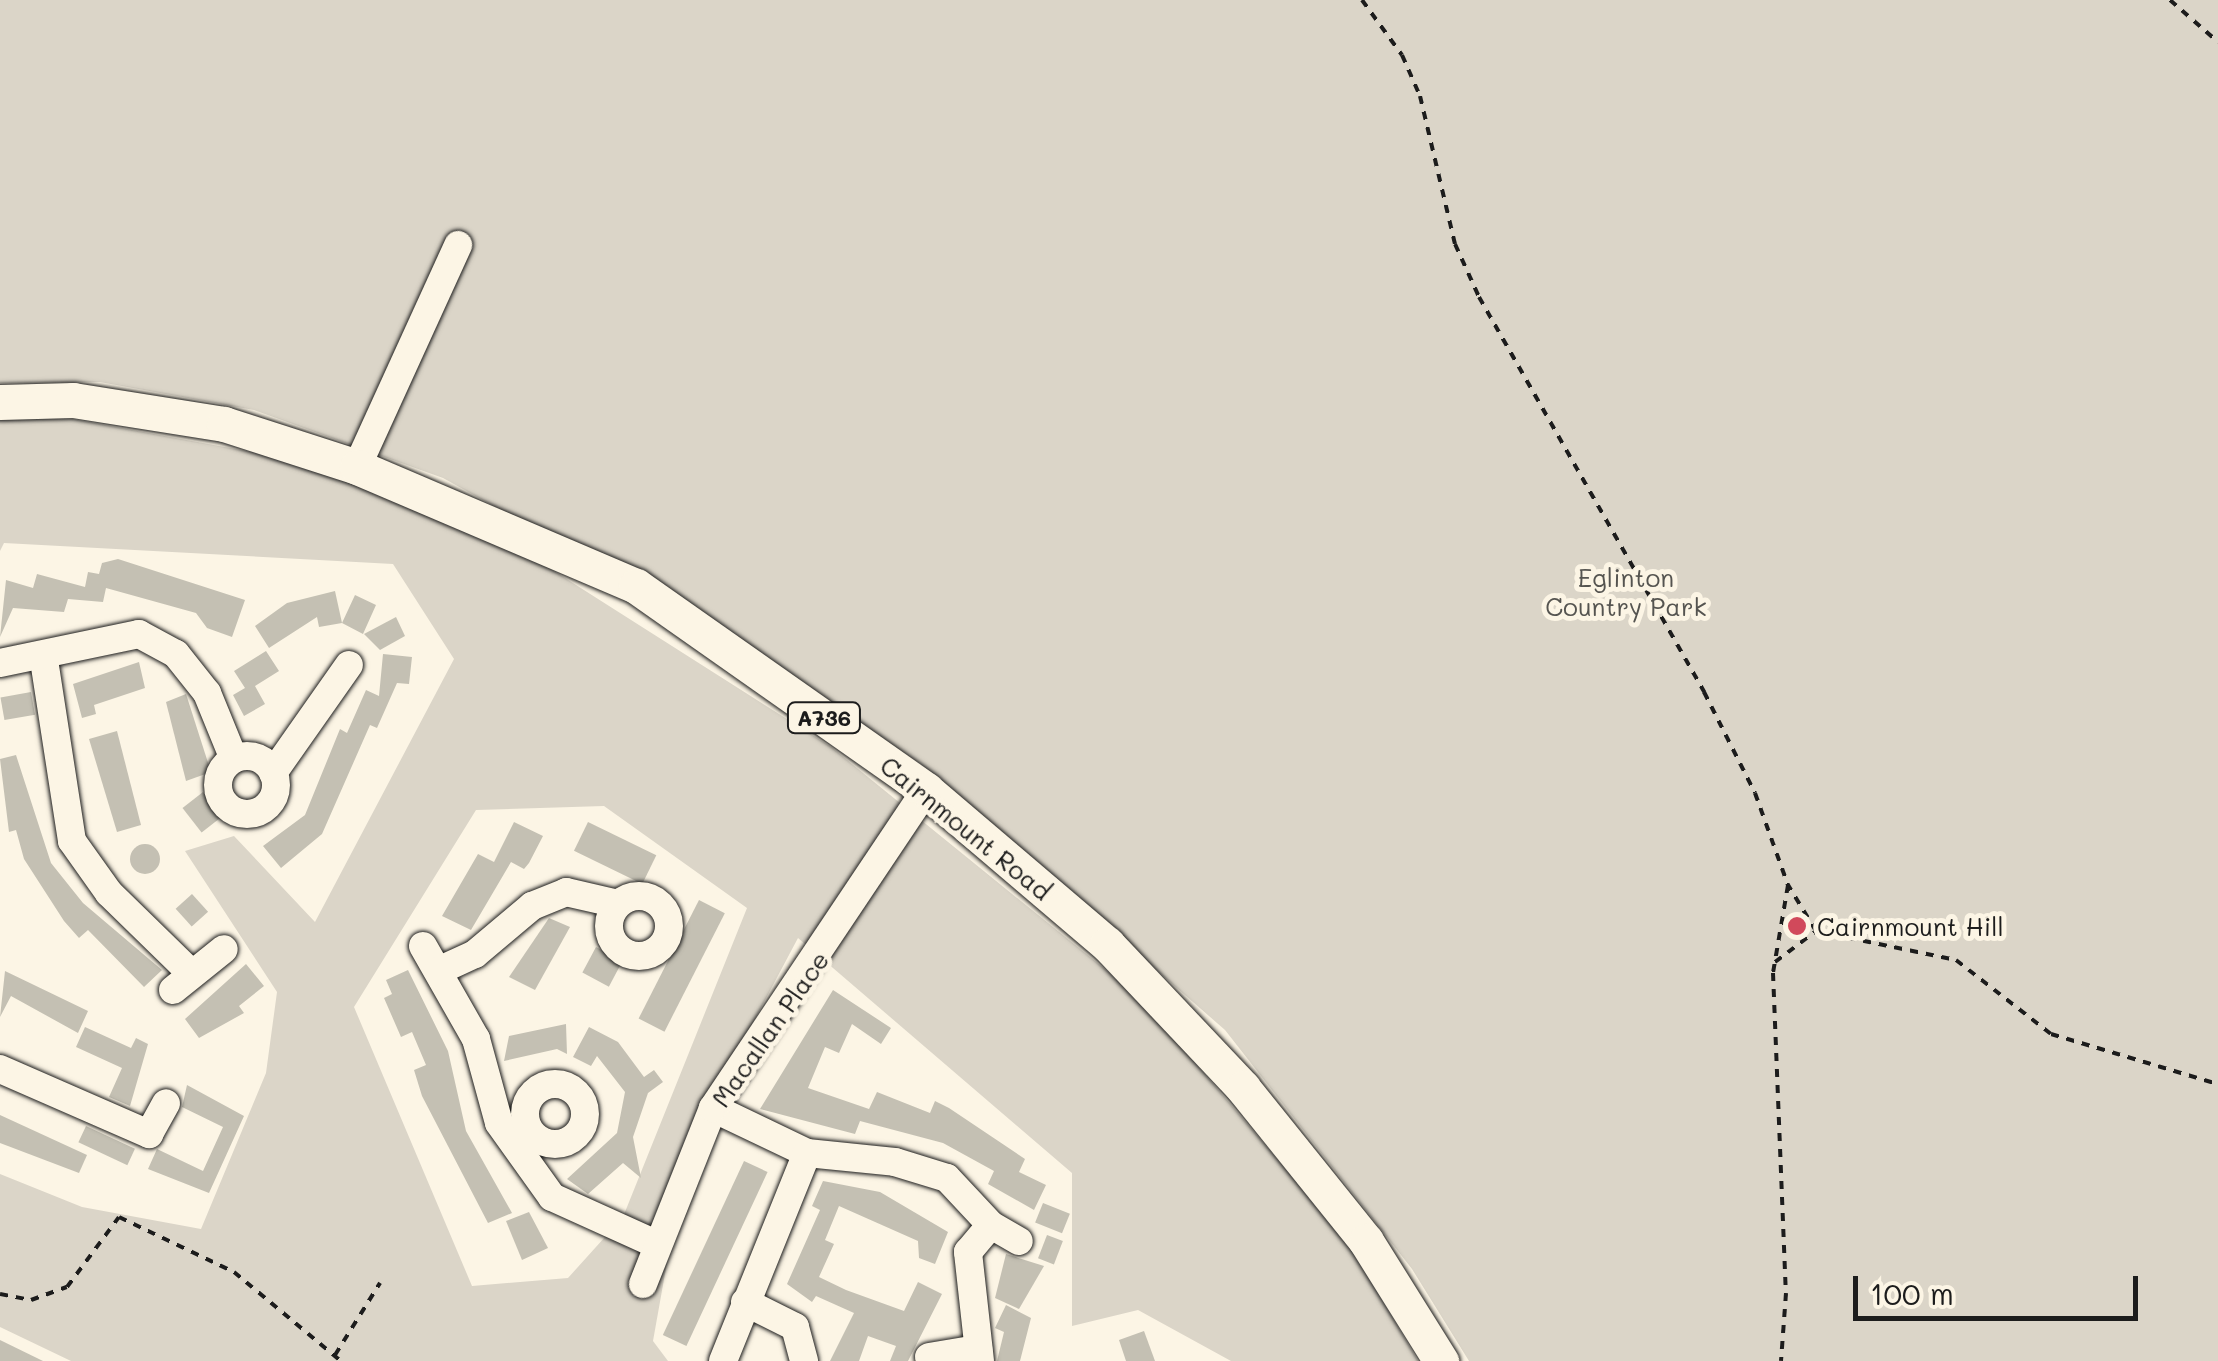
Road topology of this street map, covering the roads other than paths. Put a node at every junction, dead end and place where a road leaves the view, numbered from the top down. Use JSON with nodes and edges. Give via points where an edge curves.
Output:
{"nodes":[{"id":1,"x":458,"y":246,"type":"dead end"},
{"id":2,"x":0,"y":402,"type":"edge"},
{"id":3,"x":358,"y":467,"type":"junction"},
{"id":4,"x":44,"y":660,"type":"junction"},
{"id":5,"x":0,"y":663,"type":"edge"},
{"id":6,"x":349,"y":665,"type":"dead end"},
{"id":7,"x":234,"y":759,"type":"junction"},
{"id":8,"x":273,"y":772,"type":"junction"},
{"id":9,"x":926,"y":790,"type":"junction"},
{"id":10,"x":618,"y":904,"type":"dead end"},
{"id":11,"x":424,"y":946,"type":"dead end"},
{"id":12,"x":224,"y":948,"type":"dead end"},
{"id":13,"x":438,"y":971,"type":"junction"},
{"id":14,"x":0,"y":1069,"type":"edge"},
{"id":15,"x":166,"y":1103,"type":"dead end"},
{"id":16,"x":713,"y":1108,"type":"junction"},
{"id":17,"x":807,"y":1153,"type":"junction"},
{"id":18,"x":990,"y":1224,"type":"junction"},
{"id":19,"x":1019,"y":1241,"type":"dead end"},
{"id":20,"x":656,"y":1244,"type":"junction"},
{"id":21,"x":643,"y":1284,"type":"dead end"},
{"id":22,"x":745,"y":1302,"type":"junction"},
{"id":23,"x":979,"y":1355,"type":"edge"},
{"id":24,"x":930,"y":1357,"type":"dead end"},
{"id":25,"x":723,"y":1361,"type":"edge"},
{"id":26,"x":804,"y":1361,"type":"edge"},
{"id":27,"x":1441,"y":1361,"type":"edge"}],
"edges":[{"from":1,"to":3,"type":"street"},
{"from":2,"to":3,"type":"main road","name":"Cairnmount Road","number":"A736","via":[[73,400],[224,424]]},
{"from":3,"to":9,"type":"main road","name":"Cairnmount Road","number":"A736","via":[[636,586]]},
{"from":4,"to":5,"type":"street"},
{"from":4,"to":7,"type":"street","via":[[139,634],[176,654],[207,694]]},
{"from":4,"to":12,"type":"street","via":[[72,841],[182,982]]},
{"from":6,"to":8,"type":"street","via":[[316,722]]},
{"from":7,"to":8,"type":"street","via":[[253,757]]},
{"from":7,"to":8,"type":"street","via":[[218,782],[234,812],[266,808]]},
{"from":9,"to":16,"type":"street","name":"Macallan Place"},
{"from":9,"to":27,"type":"main road","name":"Cairnmount Road","number":"A736","via":[[1107,944],[1243,1088],[1366,1241]]},
{"from":10,"to":13,"type":"street","via":[[566,892],[532,906],[475,954]]},
{"from":11,"to":13,"type":"street"},
{"from":13,"to":20,"type":"street","via":[[552,1196]]},
{"from":14,"to":15,"type":"street","via":[[148,1134]]},
{"from":16,"to":17,"type":"street"},
{"from":16,"to":20,"type":"street","name":"Macallan Place"},
{"from":17,"to":18,"type":"street","via":[[895,1162],[947,1178]]},
{"from":17,"to":22,"type":"street"},
{"from":18,"to":19,"type":"street"},
{"from":18,"to":23,"type":"street","via":[[968,1252]]},
{"from":20,"to":21,"type":"street","name":"Macallan Place"},
{"from":22,"to":25,"type":"street"},
{"from":22,"to":26,"type":"street","via":[[795,1327]]},
{"from":23,"to":24,"type":"street"}]}
